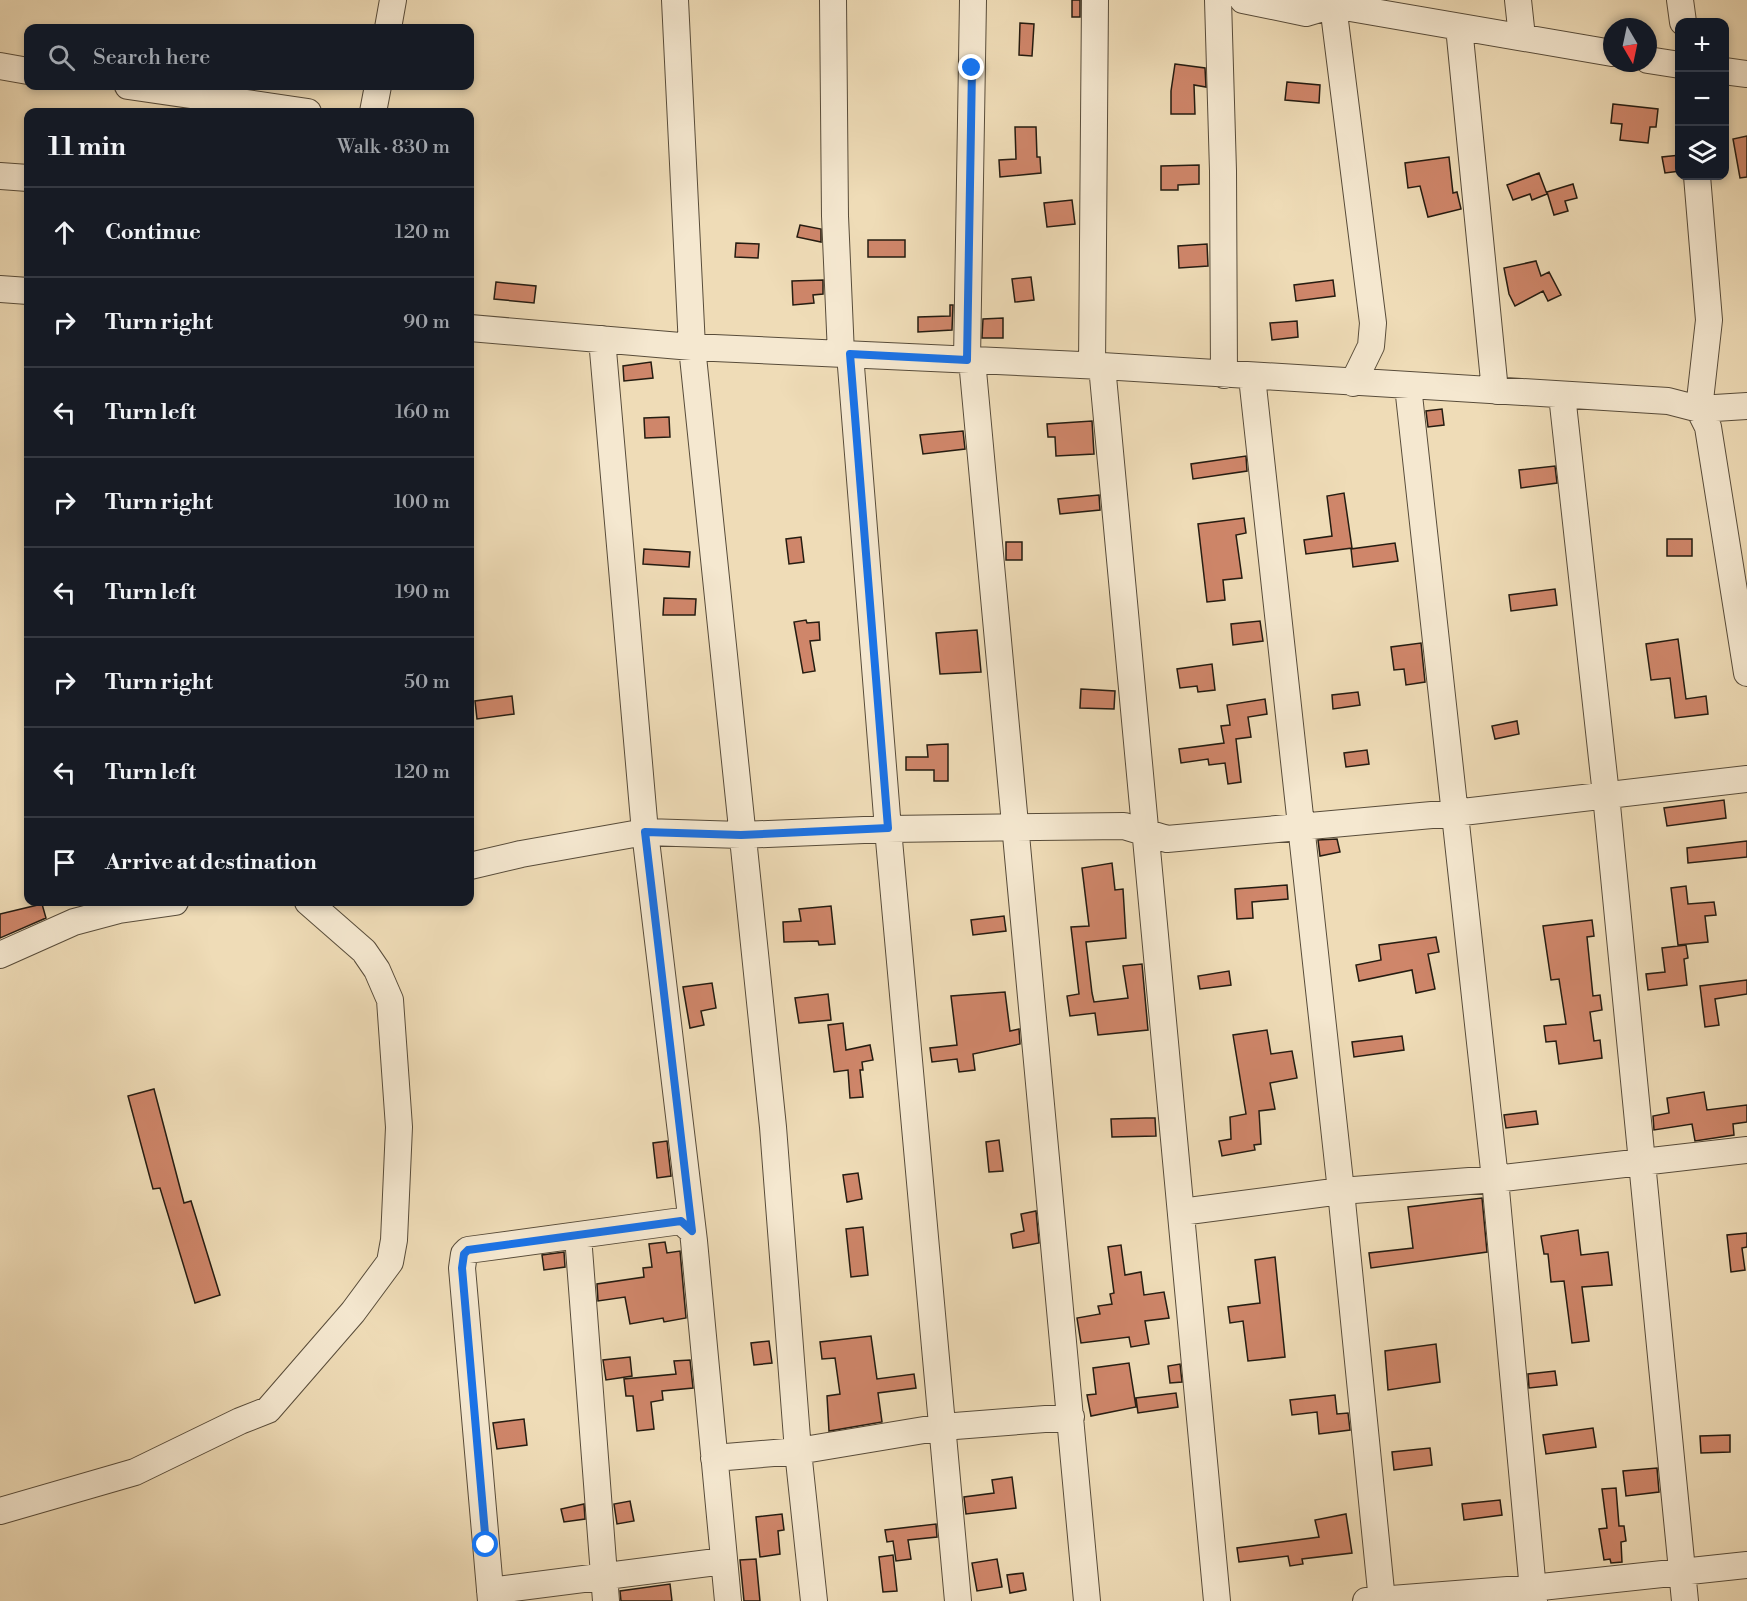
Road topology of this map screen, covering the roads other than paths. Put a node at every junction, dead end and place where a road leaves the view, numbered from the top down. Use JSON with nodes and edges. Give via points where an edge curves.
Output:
{"nodes":[{"id":1,"x":393,"y":0,"type":"edge"},
{"id":2,"x":675,"y":0,"type":"edge"},
{"id":3,"x":834,"y":0,"type":"edge"},
{"id":4,"x":973,"y":0,"type":"edge"},
{"id":5,"x":1095,"y":0,"type":"edge"},
{"id":6,"x":1218,"y":0,"type":"edge"},
{"id":7,"x":1243,"y":0,"type":"edge"},
{"id":8,"x":1518,"y":0,"type":"edge"},
{"id":9,"x":1680,"y":0,"type":"edge"},
{"id":10,"x":1335,"y":2,"type":"edge"},
{"id":11,"x":1682,"y":18,"type":"edge"},
{"id":12,"x":389,"y":24,"type":"edge"},
{"id":13,"x":1459,"y":27,"type":"junction"},
{"id":14,"x":1522,"y":38,"type":"junction"},
{"id":15,"x":1603,"y":52,"type":"edge"},
{"id":16,"x":1657,"y":61,"type":"edge"},
{"id":17,"x":1675,"y":64,"type":"edge"},
{"id":18,"x":0,"y":66,"type":"edge"},
{"id":19,"x":24,"y":70,"type":"edge"},
{"id":20,"x":1729,"y":72,"type":"edge"},
{"id":21,"x":1747,"y":74,"type":"edge"},
{"id":22,"x":156,"y":90,"type":"edge"},
{"id":23,"x":377,"y":90,"type":"edge"},
{"id":24,"x":281,"y":108,"type":"edge"},
{"id":25,"x":374,"y":108,"type":"edge"},
{"id":26,"x":0,"y":176,"type":"edge"},
{"id":27,"x":24,"y":178,"type":"edge"},
{"id":28,"x":1697,"y":180,"type":"edge"},
{"id":29,"x":0,"y":289,"type":"edge"},
{"id":30,"x":24,"y":291,"type":"edge"},
{"id":31,"x":474,"y":328,"type":"edge"},
{"id":32,"x":602,"y":339,"type":"junction"},
{"id":33,"x":692,"y":347,"type":"junction"},
{"id":34,"x":845,"y":354,"type":"junction"},
{"id":35,"x":970,"y":360,"type":"junction"},
{"id":36,"x":1097,"y":366,"type":"junction"},
{"id":37,"x":1224,"y":375,"type":"junction"},
{"id":38,"x":1252,"y":377,"type":"junction"},
{"id":39,"x":1353,"y":382,"type":"junction"},
{"id":40,"x":1408,"y":386,"type":"junction"},
{"id":41,"x":1495,"y":391,"type":"junction"},
{"id":42,"x":1562,"y":395,"type":"junction"},
{"id":43,"x":1747,"y":406,"type":"edge"},
{"id":44,"x":1699,"y":409,"type":"junction"},
{"id":45,"x":1747,"y":673,"type":"edge"},
{"id":46,"x":1747,"y":779,"type":"edge"},
{"id":47,"x":1606,"y":795,"type":"junction"},
{"id":48,"x":1454,"y":813,"type":"junction"},
{"id":49,"x":1017,"y":826,"type":"junction"},
{"id":50,"x":1302,"y":827,"type":"junction"},
{"id":51,"x":888,"y":828,"type":"junction"},
{"id":52,"x":645,"y":832,"type":"junction"},
{"id":53,"x":1146,"y":832,"type":"junction"},
{"id":54,"x":741,"y":835,"type":"junction"},
{"id":55,"x":474,"y":866,"type":"edge"},
{"id":56,"x":146,"y":906,"type":"edge"},
{"id":57,"x":313,"y":906,"type":"edge"},
{"id":58,"x":0,"y":955,"type":"edge"},
{"id":59,"x":1747,"y":1150,"type":"edge"},
{"id":60,"x":1642,"y":1161,"type":"junction"},
{"id":61,"x":1495,"y":1179,"type":"junction"},
{"id":62,"x":1341,"y":1191,"type":"junction"},
{"id":63,"x":1181,"y":1212,"type":"junction"},
{"id":64,"x":692,"y":1231,"type":"junction"},
{"id":65,"x":578,"y":1236,"type":"junction"},
{"id":66,"x":1071,"y":1417,"type":"junction"},
{"id":67,"x":942,"y":1427,"type":"junction"},
{"id":68,"x":798,"y":1451,"type":"junction"},
{"id":69,"x":714,"y":1458,"type":"junction"},
{"id":70,"x":0,"y":1511,"type":"edge"},
{"id":71,"x":724,"y":1561,"type":"junction"},
{"id":72,"x":1747,"y":1565,"type":"edge"},
{"id":73,"x":1683,"y":1571,"type":"junction"},
{"id":74,"x":605,"y":1589,"type":"edge"},
{"id":75,"x":1533,"y":1594,"type":"edge"},
{"id":76,"x":490,"y":1596,"type":"edge"},
{"id":77,"x":1376,"y":1600,"type":"edge"},
{"id":78,"x":728,"y":1601,"type":"edge"},
{"id":79,"x":814,"y":1601,"type":"edge"},
{"id":80,"x":958,"y":1601,"type":"edge"},
{"id":81,"x":1087,"y":1601,"type":"edge"},
{"id":82,"x":1217,"y":1601,"type":"edge"},
{"id":83,"x":1685,"y":1601,"type":"edge"}],
"edges":[{"from":1,"to":12,"type":"street"},
{"from":2,"to":33,"type":"street"},
{"from":3,"to":34,"type":"street","via":[[835,216]]},
{"from":4,"to":35,"type":"street"},
{"from":5,"to":36,"type":"street"},
{"from":6,"to":37,"type":"street"},
{"from":7,"to":10,"type":"street","via":[[1306,13]]},
{"from":8,"to":14,"type":"street"},
{"from":9,"to":11,"type":"street"},
{"from":10,"to":13,"type":"street"},
{"from":10,"to":39,"type":"street","via":[[1373,323],[1371,346]]},
{"from":13,"to":14,"type":"street"},
{"from":13,"to":41,"type":"street"},
{"from":14,"to":15,"type":"street"},
{"from":16,"to":17,"type":"street"},
{"from":18,"to":19,"type":"street"},
{"from":20,"to":21,"type":"street"},
{"from":22,"to":24,"type":"street"},
{"from":23,"to":25,"type":"street"},
{"from":26,"to":27,"type":"street"},
{"from":28,"to":44,"type":"street","via":[[1709,320]]},
{"from":29,"to":30,"type":"street"},
{"from":31,"to":32,"type":"street"},
{"from":32,"to":33,"type":"street"},
{"from":32,"to":52,"type":"street"},
{"from":33,"to":34,"type":"street"},
{"from":33,"to":54,"type":"street"},
{"from":34,"to":35,"type":"street"},
{"from":34,"to":51,"type":"street"},
{"from":35,"to":36,"type":"street"},
{"from":35,"to":49,"type":"street"},
{"from":36,"to":37,"type":"street"},
{"from":36,"to":53,"type":"street"},
{"from":37,"to":38,"type":"street"},
{"from":38,"to":39,"type":"street"},
{"from":38,"to":50,"type":"street"},
{"from":39,"to":40,"type":"street"},
{"from":40,"to":41,"type":"street"},
{"from":40,"to":48,"type":"street"},
{"from":41,"to":42,"type":"street"},
{"from":42,"to":44,"type":"street","via":[[1668,401]]},
{"from":42,"to":47,"type":"street"},
{"from":43,"to":44,"type":"street"},
{"from":44,"to":45,"type":"street","via":[[1708,427]]},
{"from":46,"to":47,"type":"street"},
{"from":47,"to":48,"type":"street"},
{"from":47,"to":60,"type":"street"},
{"from":48,"to":50,"type":"street"},
{"from":48,"to":61,"type":"street"},
{"from":49,"to":51,"type":"street"},
{"from":49,"to":53,"type":"street","via":[[1124,826]]},
{"from":49,"to":66,"type":"street"},
{"from":50,"to":53,"type":"street","via":[[1167,839]]},
{"from":50,"to":62,"type":"street"},
{"from":51,"to":54,"type":"street"},
{"from":51,"to":67,"type":"street"},
{"from":52,"to":54,"type":"street"},
{"from":52,"to":55,"type":"street"},
{"from":52,"to":64,"type":"street"},
{"from":53,"to":63,"type":"street"},
{"from":54,"to":68,"type":"street","via":[[773,1127]]},
{"from":56,"to":58,"type":"street","via":[[74,922]]},
{"from":57,"to":70,"type":"street","via":[[364,951],[390,1000],[399,1127],[390,1262],[268,1410],[135,1472]]},
{"from":59,"to":60,"type":"street"},
{"from":60,"to":61,"type":"street"},
{"from":60,"to":73,"type":"street"},
{"from":61,"to":62,"type":"street"},
{"from":61,"to":75,"type":"street"},
{"from":62,"to":63,"type":"street"},
{"from":62,"to":77,"type":"street"},
{"from":63,"to":82,"type":"street"},
{"from":64,"to":65,"type":"street","via":[[681,1221]]},
{"from":64,"to":69,"type":"street"},
{"from":65,"to":74,"type":"street"},
{"from":65,"to":76,"type":"street","via":[[468,1250],[464,1254],[462,1268]]},
{"from":66,"to":67,"type":"street"},
{"from":66,"to":81,"type":"street"},
{"from":67,"to":68,"type":"street"},
{"from":67,"to":80,"type":"street"},
{"from":68,"to":69,"type":"street"},
{"from":68,"to":79,"type":"street"},
{"from":69,"to":71,"type":"street"},
{"from":71,"to":74,"type":"street"},
{"from":71,"to":78,"type":"street"},
{"from":72,"to":73,"type":"street"},
{"from":73,"to":75,"type":"street"},
{"from":73,"to":83,"type":"street"},
{"from":74,"to":76,"type":"street"},
{"from":75,"to":77,"type":"street"}]}
